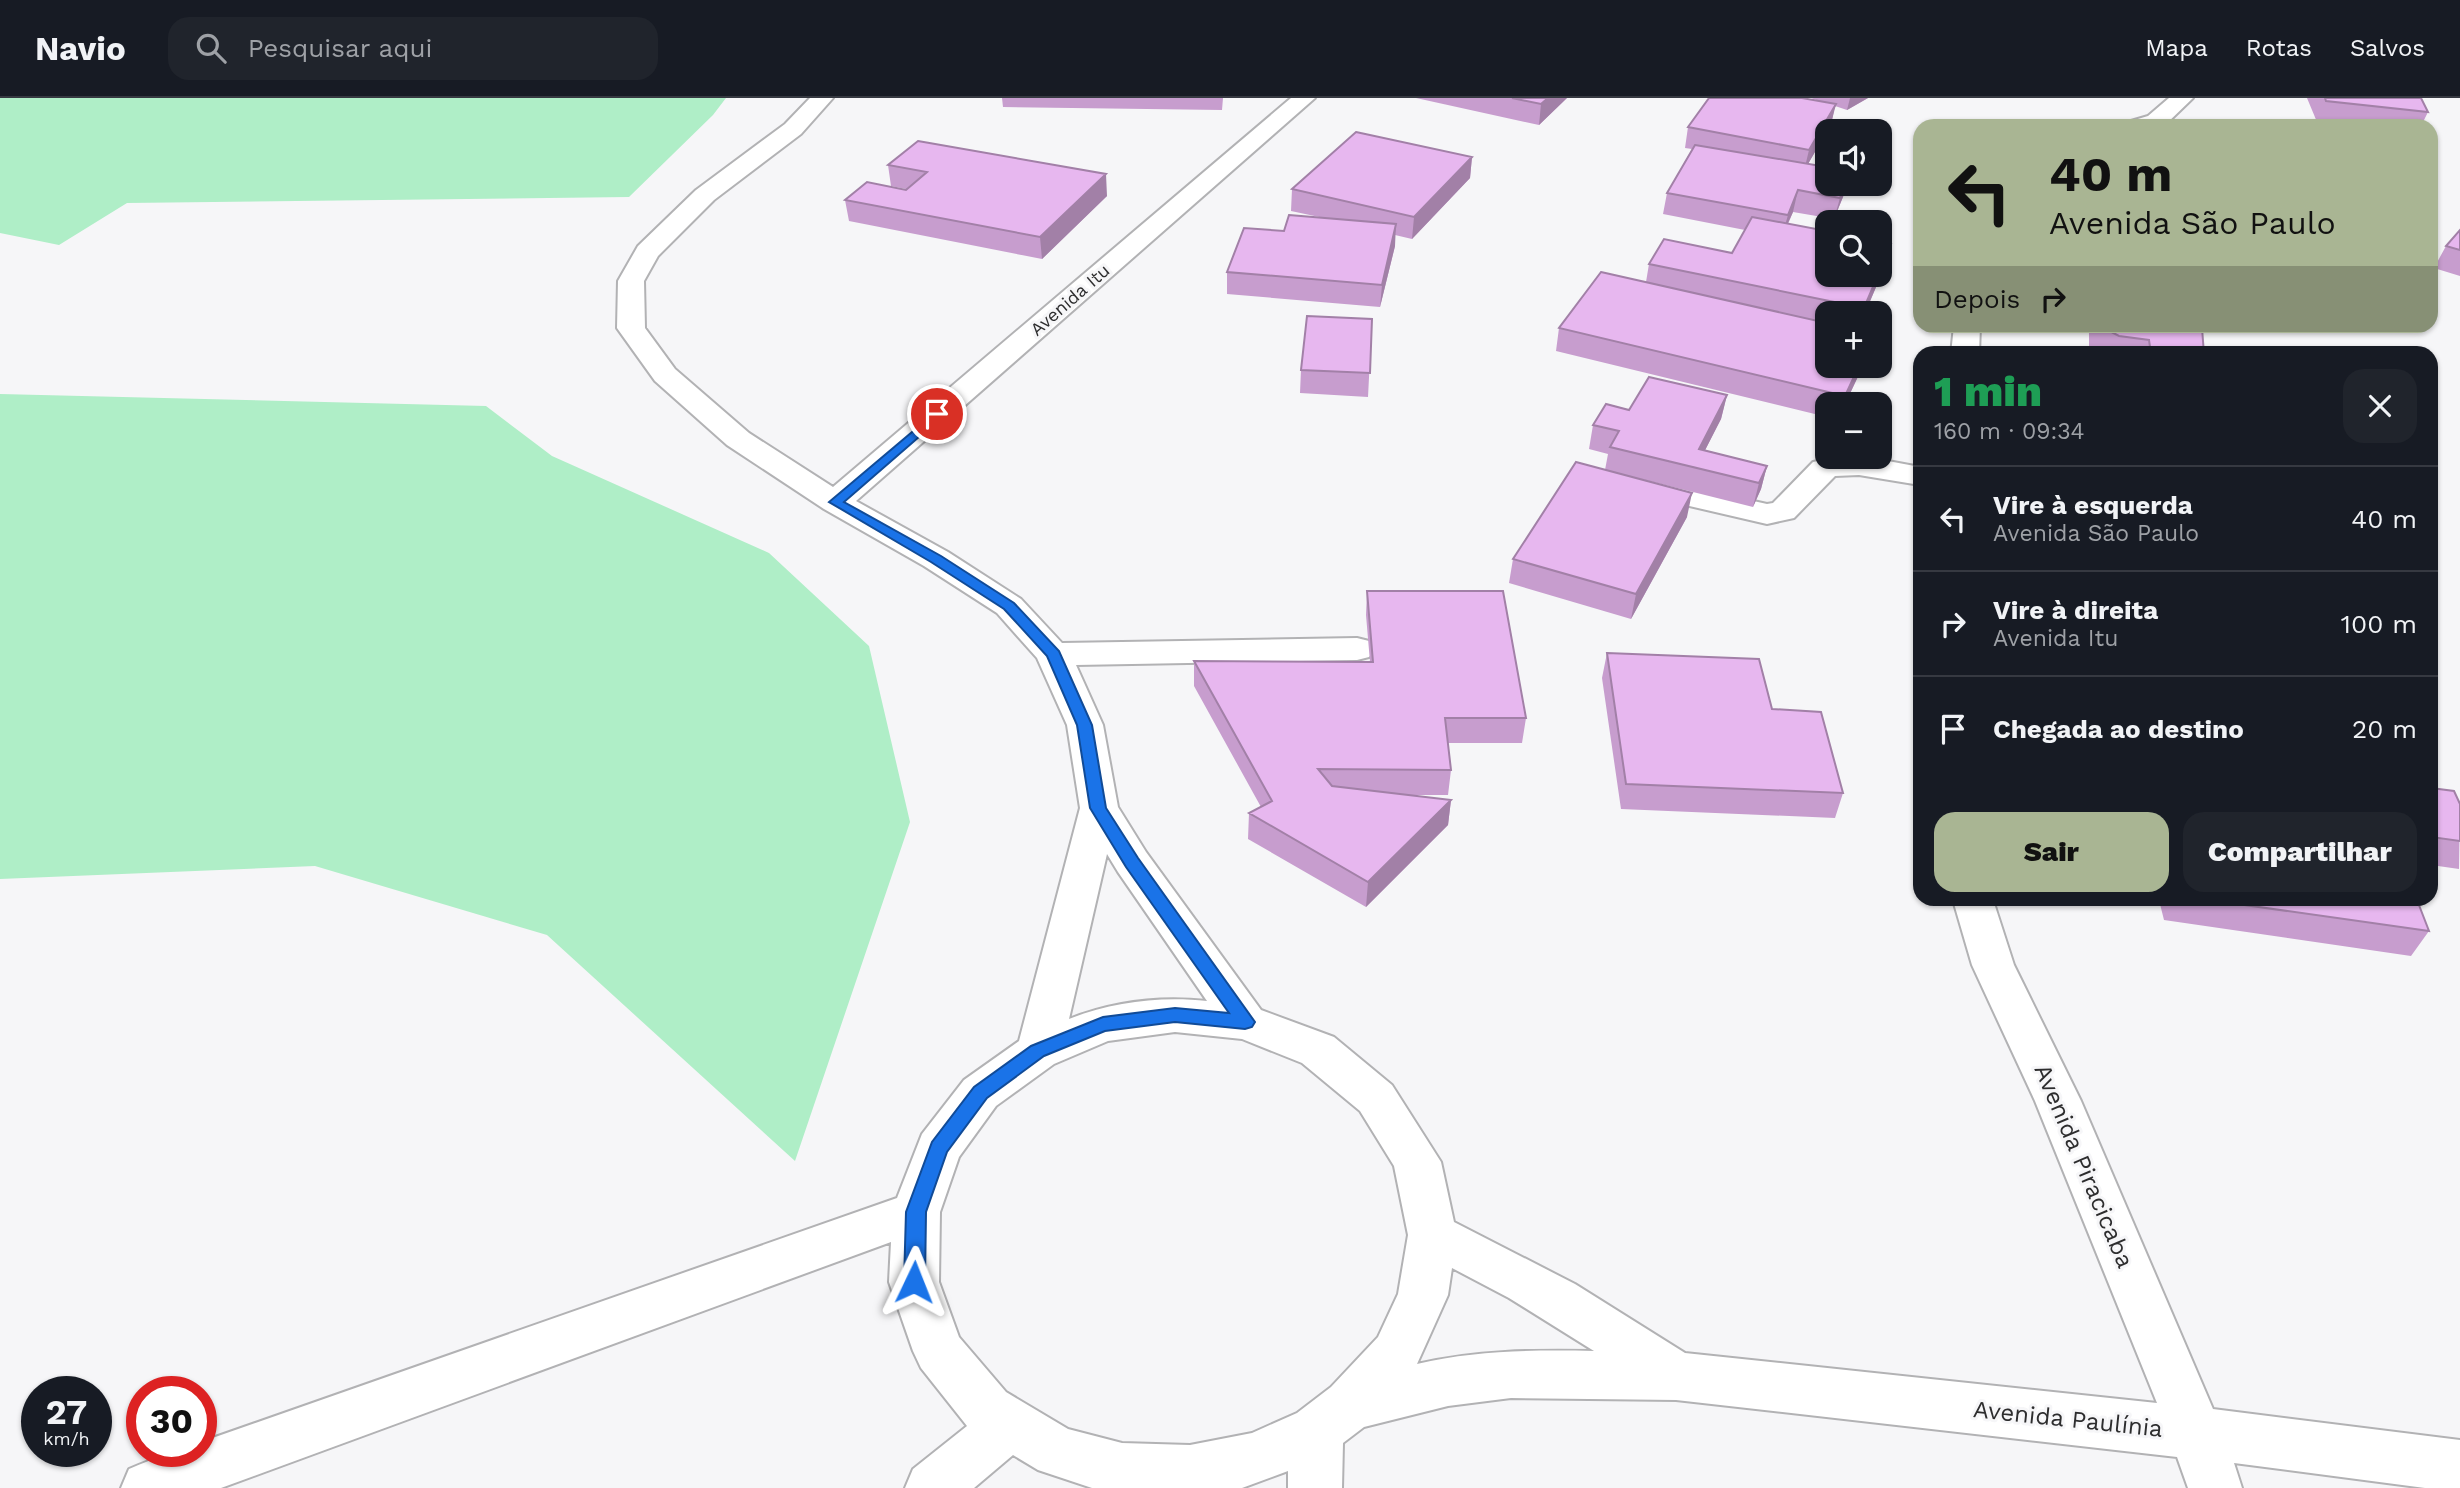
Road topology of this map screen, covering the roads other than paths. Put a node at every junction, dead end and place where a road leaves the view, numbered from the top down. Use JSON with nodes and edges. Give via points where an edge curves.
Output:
{"nodes":[{"id":1,"x":822,"y":98,"type":"edge"},
{"id":2,"x":1304,"y":98,"type":"edge"},
{"id":3,"x":2182,"y":98,"type":"edge"},
{"id":4,"x":2158,"y":119,"type":"edge"},
{"id":5,"x":1913,"y":475,"type":"edge"},
{"id":6,"x":1612,"y":478,"type":"edge"},
{"id":7,"x":835,"y":502,"type":"junction"},
{"id":8,"x":1357,"y":649,"type":"dead end"},
{"id":9,"x":1054,"y":654,"type":"junction"},
{"id":10,"x":1098,"y":808,"type":"junction"},
{"id":11,"x":1975,"y":906,"type":"edge"},
{"id":12,"x":1245,"y":1022,"type":"junction"},
{"id":13,"x":1038,"y":1051,"type":"junction"},
{"id":14,"x":916,"y":1212,"type":"junction"},
{"id":15,"x":1432,"y":1235,"type":"junction"},
{"id":16,"x":1676,"y":1376,"type":"junction"},
{"id":17,"x":1333,"y":1418,"type":"junction"},
{"id":18,"x":1010,"y":1424,"type":"junction"},
{"id":19,"x":2196,"y":1433,"type":"junction"},
{"id":20,"x":2460,"y":1466,"type":"edge"},
{"id":21,"x":1068,"y":1470,"type":"edge"},
{"id":22,"x":148,"y":1488,"type":"edge"},
{"id":23,"x":932,"y":1488,"type":"edge"},
{"id":24,"x":1315,"y":1488,"type":"edge"},
{"id":25,"x":2215,"y":1488,"type":"edge"}],
"edges":[{"from":1,"to":7,"type":"street","via":[[793,129],[705,195],[647,252],[631,281],[631,328],[665,375],[738,439]]},
{"from":2,"to":7,"type":"street","name":"Avenida Itu"},
{"from":3,"to":4,"type":"street"},
{"from":5,"to":6,"type":"street","via":[[1832,466],[1783,511],[1767,514]]},
{"from":7,"to":9,"type":"street","via":[[1009,606]]},
{"from":8,"to":9,"type":"street"},
{"from":9,"to":10,"type":"street","via":[[1085,725]]},
{"from":10,"to":12,"type":"street"},
{"from":10,"to":13,"type":"street"},
{"from":11,"to":19,"type":"street","name":"Avenida Piracicaba","via":[[1993,965],[2058,1101]]},
{"from":12,"to":13,"type":"street","via":[[1175,1015],[1103,1024]]},
{"from":12,"to":15,"type":"street","via":[[1318,1051],[1376,1098],[1417,1162]]},
{"from":13,"to":14,"type":"street","via":[[981,1093],[939,1148]]},
{"from":14,"to":18,"type":"street","via":[[914,1282],[939,1351],[987,1410]]},
{"from":14,"to":22,"type":"street"},
{"from":15,"to":16,"type":"street","name":"Avenida Paulínia","via":[[1501,1267],[1614,1333]]},
{"from":15,"to":17,"type":"street","via":[[1423,1296],[1396,1354]]},
{"from":16,"to":17,"type":"street","name":"Avenida Paulínia","via":[[1511,1374],[1448,1381]]},
{"from":16,"to":19,"type":"street","name":"Avenida Paulínia"},
{"from":17,"to":21,"type":"street","via":[[1256,1459],[1190,1472]]},
{"from":17,"to":24,"type":"street"},
{"from":18,"to":21,"type":"street"},
{"from":18,"to":23,"type":"street"},
{"from":19,"to":20,"type":"street","name":"Avenida Paulínia"},
{"from":19,"to":25,"type":"street","name":"Avenida Piracicaba"}]}
